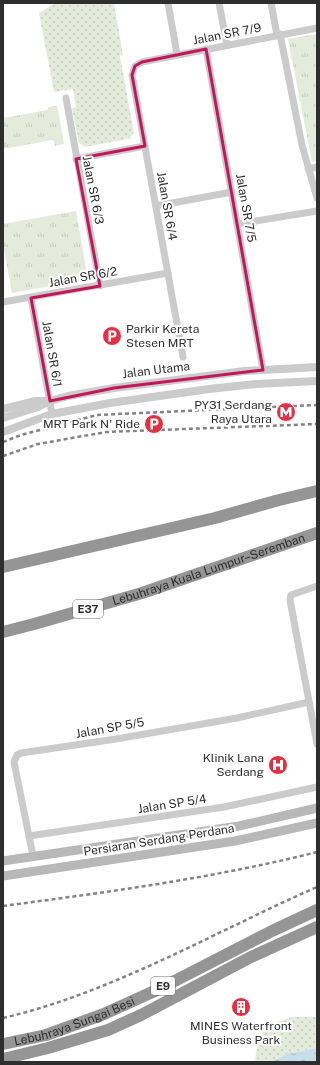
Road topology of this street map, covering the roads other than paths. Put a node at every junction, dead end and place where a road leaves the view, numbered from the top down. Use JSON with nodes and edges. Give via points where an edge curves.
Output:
{"nodes":[{"id":1,"x":168,"y":3,"type":"edge"},
{"id":2,"x":219,"y":3,"type":"edge"},
{"id":3,"x":271,"y":3,"type":"edge"},
{"id":4,"x":317,"y":28,"type":"edge"},
{"id":5,"x":279,"y":35,"type":"junction"},
{"id":6,"x":226,"y":45,"type":"junction"},
{"id":7,"x":206,"y":49,"type":"junction"},
{"id":8,"x":177,"y":54,"type":"junction"},
{"id":9,"x":142,"y":62,"type":"joint"},
{"id":10,"x":66,"y":98,"type":"dead end"},
{"id":11,"x":145,"y":146,"type":"junction"},
{"id":12,"x":76,"y":159,"type":"junction"},
{"id":13,"x":317,"y":167,"type":"edge"},
{"id":14,"x":308,"y":169,"type":"junction"},
{"id":15,"x":232,"y":192,"type":"junction"},
{"id":16,"x":317,"y":198,"type":"edge"},
{"id":17,"x":156,"y":206,"type":"junction"},
{"id":18,"x":317,"y":211,"type":"edge"},
{"id":19,"x":237,"y":224,"type":"junction"},
{"id":20,"x":168,"y":273,"type":"junction"},
{"id":21,"x":100,"y":286,"type":"junction"},
{"id":22,"x":31,"y":298,"type":"junction"},
{"id":23,"x":3,"y":302,"type":"edge"},
{"id":24,"x":183,"y":357,"type":"dead end"},
{"id":25,"x":317,"y":367,"type":"edge"},
{"id":26,"x":262,"y":370,"type":"junction"},
{"id":27,"x":317,"y":381,"type":"edge"},
{"id":28,"x":50,"y":401,"type":"junction"},
{"id":29,"x":3,"y":409,"type":"edge"},
{"id":30,"x":52,"y":414,"type":"junction"},
{"id":31,"x":3,"y":418,"type":"edge"},
{"id":32,"x":3,"y":432,"type":"edge"},
{"id":33,"x":317,"y":491,"type":"edge"},
{"id":34,"x":317,"y":533,"type":"edge"},
{"id":35,"x":3,"y":567,"type":"edge"},
{"id":36,"x":317,"y":586,"type":"edge"},
{"id":37,"x":5,"y":632,"type":"edge"},
{"id":38,"x":309,"y":702,"type":"junction"},
{"id":39,"x":317,"y":744,"type":"edge"},
{"id":40,"x":317,"y":787,"type":"edge"},
{"id":41,"x":317,"y":808,"type":"edge"},
{"id":42,"x":317,"y":823,"type":"edge"},
{"id":43,"x":29,"y":836,"type":"junction"},
{"id":44,"x":33,"y":856,"type":"junction"},
{"id":45,"x":3,"y":861,"type":"edge"},
{"id":46,"x":3,"y":876,"type":"edge"},
{"id":47,"x":317,"y":910,"type":"edge"},
{"id":48,"x":317,"y":927,"type":"edge"},
{"id":49,"x":3,"y":1044,"type":"edge"},
{"id":50,"x":3,"y":1059,"type":"edge"}],
"edges":[{"from":1,"to":8,"type":"street"},
{"from":2,"to":6,"type":"street"},
{"from":3,"to":5,"type":"street"},
{"from":4,"to":5,"type":"street","name":"Jalan SR 7/9"},
{"from":5,"to":6,"type":"street","name":"Jalan SR 7/9"},
{"from":5,"to":14,"type":"street"},
{"from":6,"to":7,"type":"street","name":"Jalan SR 7/9"},
{"from":7,"to":8,"type":"street","name":"Jalan SR 7/9"},
{"from":7,"to":15,"type":"street","name":"Jalan SR 7/5"},
{"from":8,"to":9,"type":"street","name":"Jalan SR 7/9"},
{"from":9,"to":11,"type":"street","name":"Jalan SR 6/4","via":[[135,66],[132,75]]},
{"from":10,"to":12,"type":"street","name":"Jalan SR 6/3"},
{"from":11,"to":12,"type":"street"},
{"from":11,"to":17,"type":"street","name":"Jalan SR 6/4"},
{"from":12,"to":21,"type":"street","name":"Jalan SR 6/3"},
{"from":13,"to":14,"type":"street"},
{"from":14,"to":16,"type":"street"},
{"from":15,"to":17,"type":"street"},
{"from":15,"to":19,"type":"street","name":"Jalan SR 7/5"},
{"from":17,"to":20,"type":"street","name":"Jalan SR 6/4"},
{"from":18,"to":19,"type":"street"},
{"from":19,"to":26,"type":"street","name":"Jalan SR 7/5"},
{"from":20,"to":21,"type":"street","name":"Jalan SR 6/2"},
{"from":20,"to":24,"type":"street","name":"Jalan SR 6/4"},
{"from":21,"to":22,"type":"street","name":"Jalan SR 6/2"},
{"from":22,"to":23,"type":"street","name":"Jalan SR 6/2"},
{"from":22,"to":28,"type":"street","name":"Jalan SR 6/1"},
{"from":25,"to":26,"type":"street","name":"Jalan Utama"},
{"from":26,"to":28,"type":"street","name":"Jalan Utama","via":[[114,388]]},
{"from":27,"to":30,"type":"street","via":[[209,389]]},
{"from":28,"to":29,"type":"street","via":[[36,401]]},
{"from":28,"to":30,"type":"street","name":"Jalan SR 6/1"},
{"from":28,"to":31,"type":"street","name":"Jalan Utama"},
{"from":30,"to":32,"type":"street"},
{"from":33,"to":35,"type":"highway","via":[[215,518]]},
{"from":34,"to":37,"type":"highway","name":"Lebuhraya Kuala Lumpur–Seremban","number":"E37","via":[[142,593]]},
{"from":36,"to":38,"type":"street","via":[[290,595]]},
{"from":38,"to":39,"type":"street"},
{"from":38,"to":43,"type":"street","name":"Jalan SP 5/5","via":[[237,718],[21,753],[14,762]]},
{"from":40,"to":43,"type":"street","name":"Jalan SP 5/4","via":[[224,807]]},
{"from":41,"to":44,"type":"main road","name":"Persiaran Serdang Perdana","via":[[239,826]]},
{"from":42,"to":46,"type":"main road","name":"Persiaran Serdang Perdana","via":[[235,841]]},
{"from":43,"to":44,"type":"street","name":"Jalan SP 5/5"},
{"from":44,"to":45,"type":"main road","name":"Persiaran Serdang Perdana"},
{"from":47,"to":49,"type":"highway","name":"Lebuhraya Sungai Besi","number":"E9","via":[[110,1012],[46,1036]]},
{"from":48,"to":50,"type":"highway","name":"Lebuhraya Sungai Besi","number":"E9","via":[[251,957],[113,1028]]}]}
